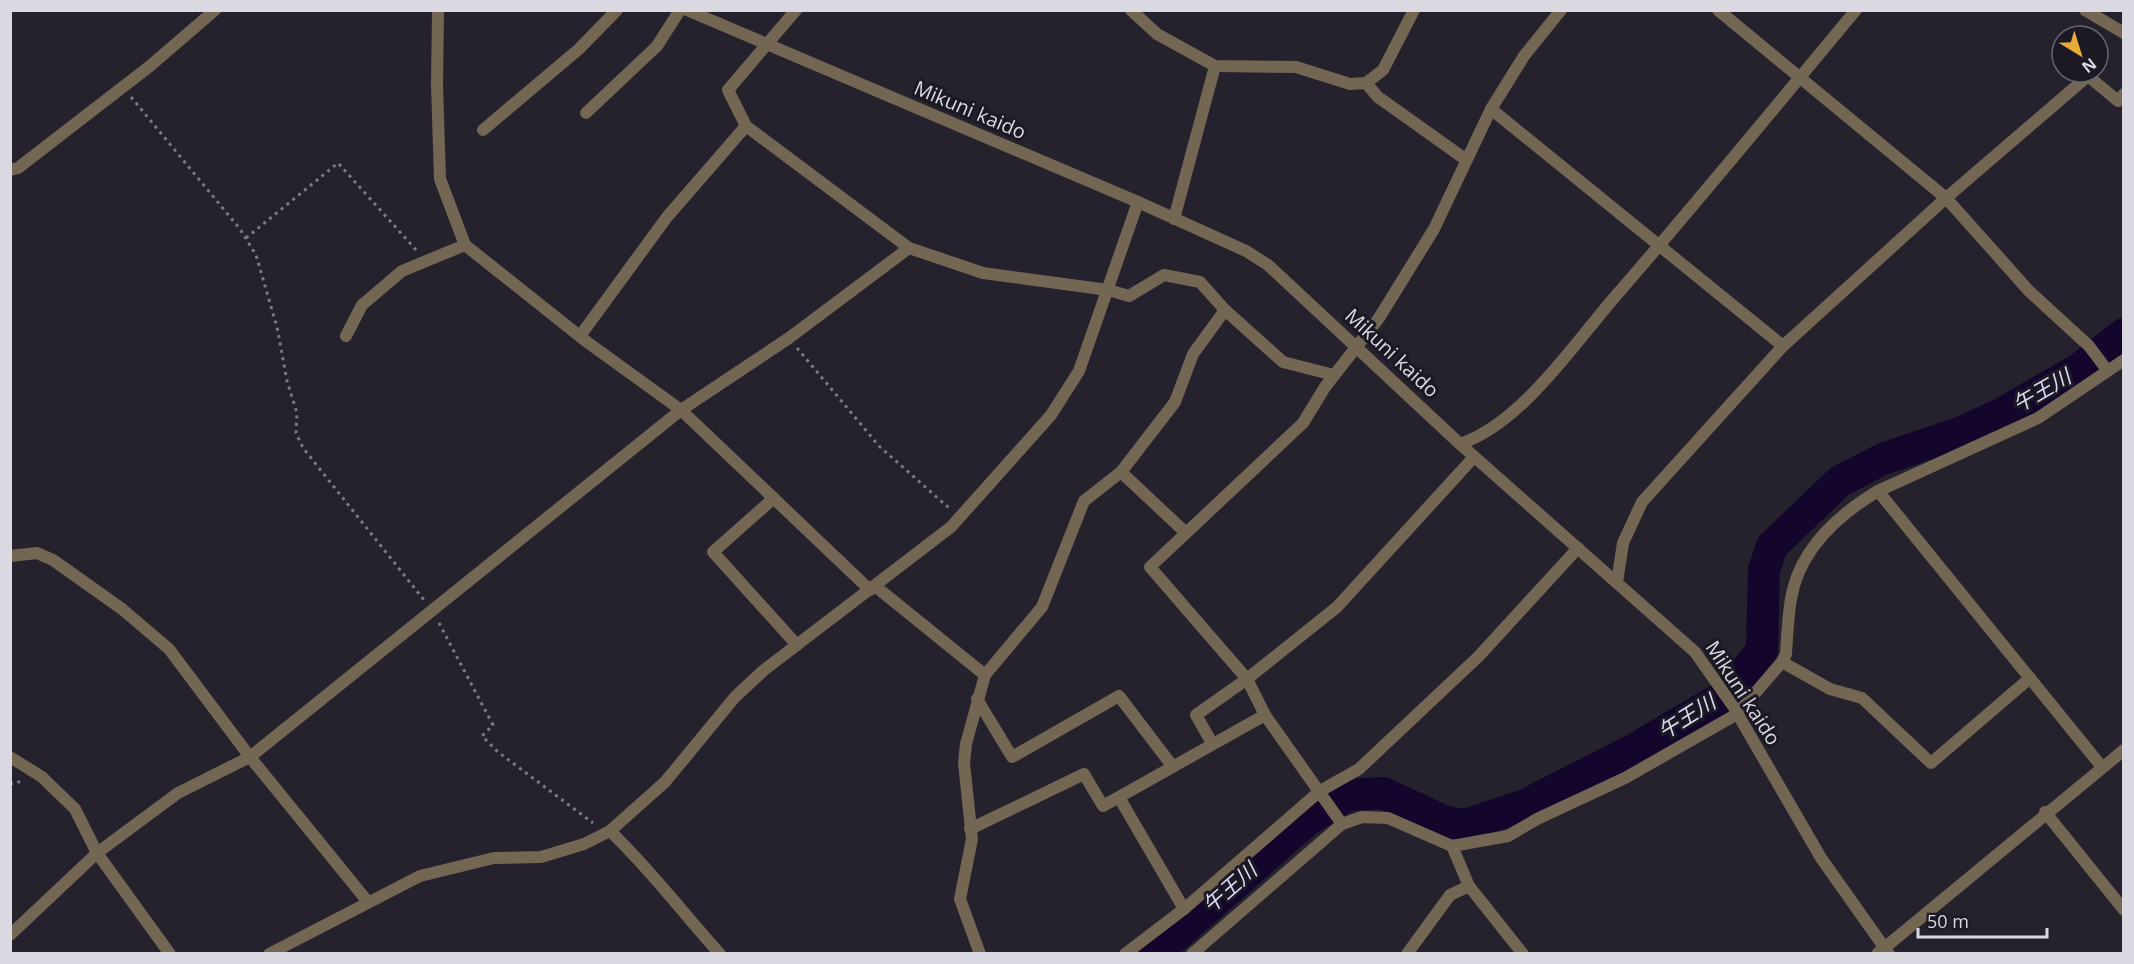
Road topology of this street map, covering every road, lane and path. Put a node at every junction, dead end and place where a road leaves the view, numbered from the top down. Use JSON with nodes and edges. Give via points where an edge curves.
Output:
{"nodes":[{"id":1,"x":215,"y":10,"type":"edge"},
{"id":2,"x":438,"y":10,"type":"edge"},
{"id":3,"x":617,"y":10,"type":"edge"},
{"id":4,"x":680,"y":10,"type":"edge"},
{"id":5,"x":687,"y":10,"type":"edge"},
{"id":6,"x":796,"y":10,"type":"edge"},
{"id":7,"x":1131,"y":10,"type":"edge"},
{"id":8,"x":1414,"y":10,"type":"edge"},
{"id":9,"x":1561,"y":10,"type":"edge"},
{"id":10,"x":1718,"y":10,"type":"edge"},
{"id":11,"x":1856,"y":10,"type":"edge"},
{"id":12,"x":2085,"y":10,"type":"edge"},
{"id":13,"x":2124,"y":33,"type":"edge"},
{"id":14,"x":767,"y":45,"type":"junction"},
{"id":15,"x":1215,"y":66,"type":"junction"},
{"id":16,"x":1800,"y":78,"type":"junction"},
{"id":17,"x":1366,"y":83,"type":"junction"},
{"id":18,"x":122,"y":87,"type":"junction"},
{"id":19,"x":2124,"y":94,"type":"edge"},
{"id":20,"x":1491,"y":110,"type":"junction"},
{"id":21,"x":586,"y":113,"type":"dead end"},
{"id":22,"x":746,"y":126,"type":"junction"},
{"id":23,"x":483,"y":130,"type":"dead end"},
{"id":24,"x":1465,"y":159,"type":"junction"},
{"id":25,"x":10,"y":170,"type":"edge"},
{"id":26,"x":1946,"y":198,"type":"junction"},
{"id":27,"x":1138,"y":202,"type":"junction"},
{"id":28,"x":1174,"y":219,"type":"junction"},
{"id":29,"x":246,"y":238,"type":"junction"},
{"id":30,"x":465,"y":245,"type":"junction"},
{"id":31,"x":1660,"y":245,"type":"junction"},
{"id":32,"x":909,"y":248,"type":"junction"},
{"id":33,"x":427,"y":260,"type":"junction"},
{"id":34,"x":1108,"y":290,"type":"junction"},
{"id":35,"x":1225,"y":310,"type":"junction"},
{"id":36,"x":346,"y":336,"type":"dead end"},
{"id":37,"x":580,"y":336,"type":"junction"},
{"id":38,"x":789,"y":338,"type":"junction"},
{"id":39,"x":1356,"y":345,"type":"junction"},
{"id":40,"x":1783,"y":346,"type":"junction"},
{"id":41,"x":2123,"y":362,"type":"edge"},
{"id":42,"x":2105,"y":368,"type":"junction"},
{"id":43,"x":1334,"y":375,"type":"junction"},
{"id":44,"x":681,"y":410,"type":"junction"},
{"id":45,"x":1460,"y":444,"type":"junction"},
{"id":46,"x":1474,"y":457,"type":"junction"},
{"id":47,"x":1121,"y":472,"type":"junction"},
{"id":48,"x":1878,"y":491,"type":"junction"},
{"id":49,"x":774,"y":498,"type":"junction"},
{"id":50,"x":960,"y":517,"type":"junction"},
{"id":51,"x":1186,"y":533,"type":"junction"},
{"id":52,"x":1578,"y":548,"type":"junction"},
{"id":53,"x":10,"y":556,"type":"edge"},
{"id":54,"x":1617,"y":582,"type":"junction"},
{"id":55,"x":873,"y":588,"type":"junction"},
{"id":56,"x":431,"y":609,"type":"junction"},
{"id":57,"x":797,"y":645,"type":"junction"},
{"id":58,"x":1782,"y":662,"type":"junction"},
{"id":59,"x":985,"y":675,"type":"junction"},
{"id":60,"x":2030,"y":678,"type":"junction"},
{"id":61,"x":1247,"y":679,"type":"junction"},
{"id":62,"x":976,"y":699,"type":"junction"},
{"id":63,"x":1735,"y":710,"type":"junction"},
{"id":64,"x":1265,"y":716,"type":"junction"},
{"id":65,"x":1212,"y":743,"type":"junction"},
{"id":66,"x":2124,"y":750,"type":"edge"},
{"id":67,"x":10,"y":757,"type":"edge"},
{"id":68,"x":250,"y":758,"type":"junction"},
{"id":69,"x":1173,"y":766,"type":"junction"},
{"id":70,"x":2102,"y":766,"type":"junction"},
{"id":71,"x":1320,"y":791,"type":"junction"},
{"id":72,"x":1120,"y":799,"type":"junction"},
{"id":73,"x":2045,"y":812,"type":"junction"},
{"id":74,"x":1341,"y":821,"type":"junction"},
{"id":75,"x":970,"y":829,"type":"junction"},
{"id":76,"x":608,"y":832,"type":"junction"},
{"id":77,"x":1452,"y":846,"type":"junction"},
{"id":78,"x":97,"y":853,"type":"junction"},
{"id":79,"x":1469,"y":886,"type":"junction"},
{"id":80,"x":368,"y":902,"type":"junction"},
{"id":81,"x":1184,"y":909,"type":"junction"},
{"id":82,"x":2124,"y":910,"type":"edge"},
{"id":83,"x":10,"y":935,"type":"edge"},
{"id":84,"x":1883,"y":951,"type":"edge"},
{"id":85,"x":170,"y":954,"type":"edge"},
{"id":86,"x":269,"y":954,"type":"edge"},
{"id":87,"x":720,"y":954,"type":"edge"},
{"id":88,"x":980,"y":954,"type":"edge"},
{"id":89,"x":1125,"y":954,"type":"edge"},
{"id":90,"x":1192,"y":954,"type":"edge"},
{"id":91,"x":1407,"y":954,"type":"edge"},
{"id":92,"x":1523,"y":954,"type":"edge"}],
"edges":[{"from":1,"to":18,"type":"street"},
{"from":2,"to":30,"type":"street","via":[[440,179]]},
{"from":3,"to":23,"type":"street","via":[[579,49]]},
{"from":4,"to":21,"type":"street","via":[[657,46]]},
{"from":5,"to":14,"type":"street","name":"Mikuni kaido"},
{"from":6,"to":14,"type":"street"},
{"from":7,"to":15,"type":"street","via":[[1157,34]]},
{"from":8,"to":17,"type":"street","via":[[1383,70]]},
{"from":9,"to":20,"type":"street","via":[[1524,56]]},
{"from":10,"to":16,"type":"street"},
{"from":11,"to":16,"type":"street"},
{"from":12,"to":13,"type":"street"},
{"from":14,"to":22,"type":"street","via":[[728,90]]},
{"from":14,"to":27,"type":"street","name":"Mikuni kaido"},
{"from":15,"to":17,"type":"street","via":[[1296,67],[1350,84]]},
{"from":15,"to":28,"type":"street"},
{"from":16,"to":26,"type":"street"},
{"from":16,"to":31,"type":"street"},
{"from":17,"to":24,"type":"street","via":[[1378,97]]},
{"from":18,"to":25,"type":"street","via":[[18,168]]},
{"from":18,"to":29,"type":"path"},
{"from":19,"to":26,"type":"street","via":[[2118,102],[2088,76]]},
{"from":20,"to":24,"type":"street"},
{"from":20,"to":31,"type":"street"},
{"from":22,"to":32,"type":"street"},
{"from":22,"to":37,"type":"street","via":[[667,217]]},
{"from":24,"to":39,"type":"street","via":[[1434,229],[1379,318]]},
{"from":26,"to":40,"type":"street"},
{"from":26,"to":42,"type":"street","via":[[2029,291],[2089,346]]},
{"from":27,"to":28,"type":"street","name":"Mikuni kaido"},
{"from":27,"to":34,"type":"street"},
{"from":28,"to":39,"type":"street","name":"Mikuni kaido","via":[[1268,265]]},
{"from":29,"to":33,"type":"path","via":[[338,163]]},
{"from":29,"to":56,"type":"path","via":[[256,255],[277,327],[297,413],[296,433],[303,448]]},
{"from":30,"to":33,"type":"street"},
{"from":30,"to":37,"type":"street"},
{"from":31,"to":40,"type":"street"},
{"from":31,"to":45,"type":"street","via":[[1520,406],[1491,431]]},
{"from":32,"to":34,"type":"street","via":[[982,273]]},
{"from":32,"to":38,"type":"street"},
{"from":33,"to":36,"type":"street","via":[[402,271],[373,293]]},
{"from":34,"to":35,"type":"street","via":[[1129,296],[1164,275],[1200,282]]},
{"from":34,"to":50,"type":"street","via":[[1079,371],[1056,406]]},
{"from":35,"to":43,"type":"street","via":[[1283,362]]},
{"from":35,"to":47,"type":"street","via":[[1193,354],[1175,402]]},
{"from":37,"to":44,"type":"street"},
{"from":38,"to":44,"type":"street"},
{"from":38,"to":50,"type":"path","via":[[879,446]]},
{"from":39,"to":43,"type":"street"},
{"from":39,"to":45,"type":"street","name":"Mikuni kaido"},
{"from":40,"to":54,"type":"street","via":[[1642,502],[1623,543]]},
{"from":41,"to":42,"type":"street"},
{"from":42,"to":48,"type":"street","via":[[2038,418]]},
{"from":43,"to":51,"type":"street","via":[[1303,423]]},
{"from":44,"to":49,"type":"street"},
{"from":44,"to":56,"type":"street"},
{"from":45,"to":46,"type":"street","name":"Mikuni kaido"},
{"from":46,"to":52,"type":"street","name":"Mikuni kaido"},
{"from":46,"to":61,"type":"street","via":[[1336,608]]},
{"from":47,"to":51,"type":"street"},
{"from":47,"to":59,"type":"street","via":[[1084,501],[1042,607]]},
{"from":48,"to":58,"type":"street","via":[[1854,506],[1814,544],[1791,597]]},
{"from":48,"to":60,"type":"street"},
{"from":49,"to":55,"type":"street"},
{"from":49,"to":57,"type":"street","via":[[713,552]]},
{"from":50,"to":55,"type":"street"},
{"from":51,"to":61,"type":"street","via":[[1150,567]]},
{"from":52,"to":54,"type":"street","name":"Mikuni kaido"},
{"from":52,"to":71,"type":"street","via":[[1479,656],[1359,769]]},
{"from":53,"to":68,"type":"street","via":[[38,553],[53,560],[130,615],[170,649]]},
{"from":54,"to":63,"type":"street","name":"Mikuni kaido","via":[[1695,652]]},
{"from":55,"to":57,"type":"street"},
{"from":55,"to":59,"type":"street"},
{"from":56,"to":68,"type":"street"},
{"from":56,"to":76,"type":"path","via":[[493,725],[482,736],[498,752]]},
{"from":57,"to":76,"type":"street","via":[[735,697],[665,782]]},
{"from":58,"to":60,"type":"street","via":[[1830,689],[1862,698],[1931,763]]},
{"from":58,"to":63,"type":"street"},
{"from":59,"to":62,"type":"street"},
{"from":60,"to":70,"type":"street"},
{"from":61,"to":64,"type":"street"},
{"from":61,"to":65,"type":"street","via":[[1196,715]]},
{"from":62,"to":69,"type":"street","via":[[1012,757],[1119,696]]},
{"from":62,"to":75,"type":"street","via":[[964,763]]},
{"from":63,"to":77,"type":"street","via":[[1625,778],[1508,836]]},
{"from":63,"to":84,"type":"street","name":"Mikuni kaido","via":[[1821,858]]},
{"from":64,"to":65,"type":"street"},
{"from":64,"to":71,"type":"street"},
{"from":65,"to":69,"type":"street"},
{"from":66,"to":70,"type":"street"},
{"from":67,"to":78,"type":"street","via":[[42,777],[75,809]]},
{"from":68,"to":78,"type":"street","via":[[178,793]]},
{"from":68,"to":80,"type":"street"},
{"from":69,"to":72,"type":"street"},
{"from":70,"to":73,"type":"street"},
{"from":71,"to":74,"type":"street"},
{"from":71,"to":81,"type":"street"},
{"from":72,"to":75,"type":"street","via":[[1102,806],[1084,774]]},
{"from":72,"to":81,"type":"street"},
{"from":73,"to":82,"type":"street"},
{"from":73,"to":84,"type":"street"},
{"from":74,"to":77,"type":"street","via":[[1388,818]]},
{"from":74,"to":90,"type":"street"},
{"from":75,"to":88,"type":"street","via":[[972,839],[960,899]]},
{"from":76,"to":80,"type":"street","via":[[541,857],[494,858],[450,867],[420,876]]},
{"from":76,"to":87,"type":"street","via":[[645,865]]},
{"from":77,"to":79,"type":"street"},
{"from":78,"to":83,"type":"street"},
{"from":78,"to":85,"type":"street"},
{"from":79,"to":91,"type":"street","via":[[1450,895]]},
{"from":79,"to":92,"type":"street"},
{"from":80,"to":86,"type":"street"},
{"from":81,"to":89,"type":"street"}]}
